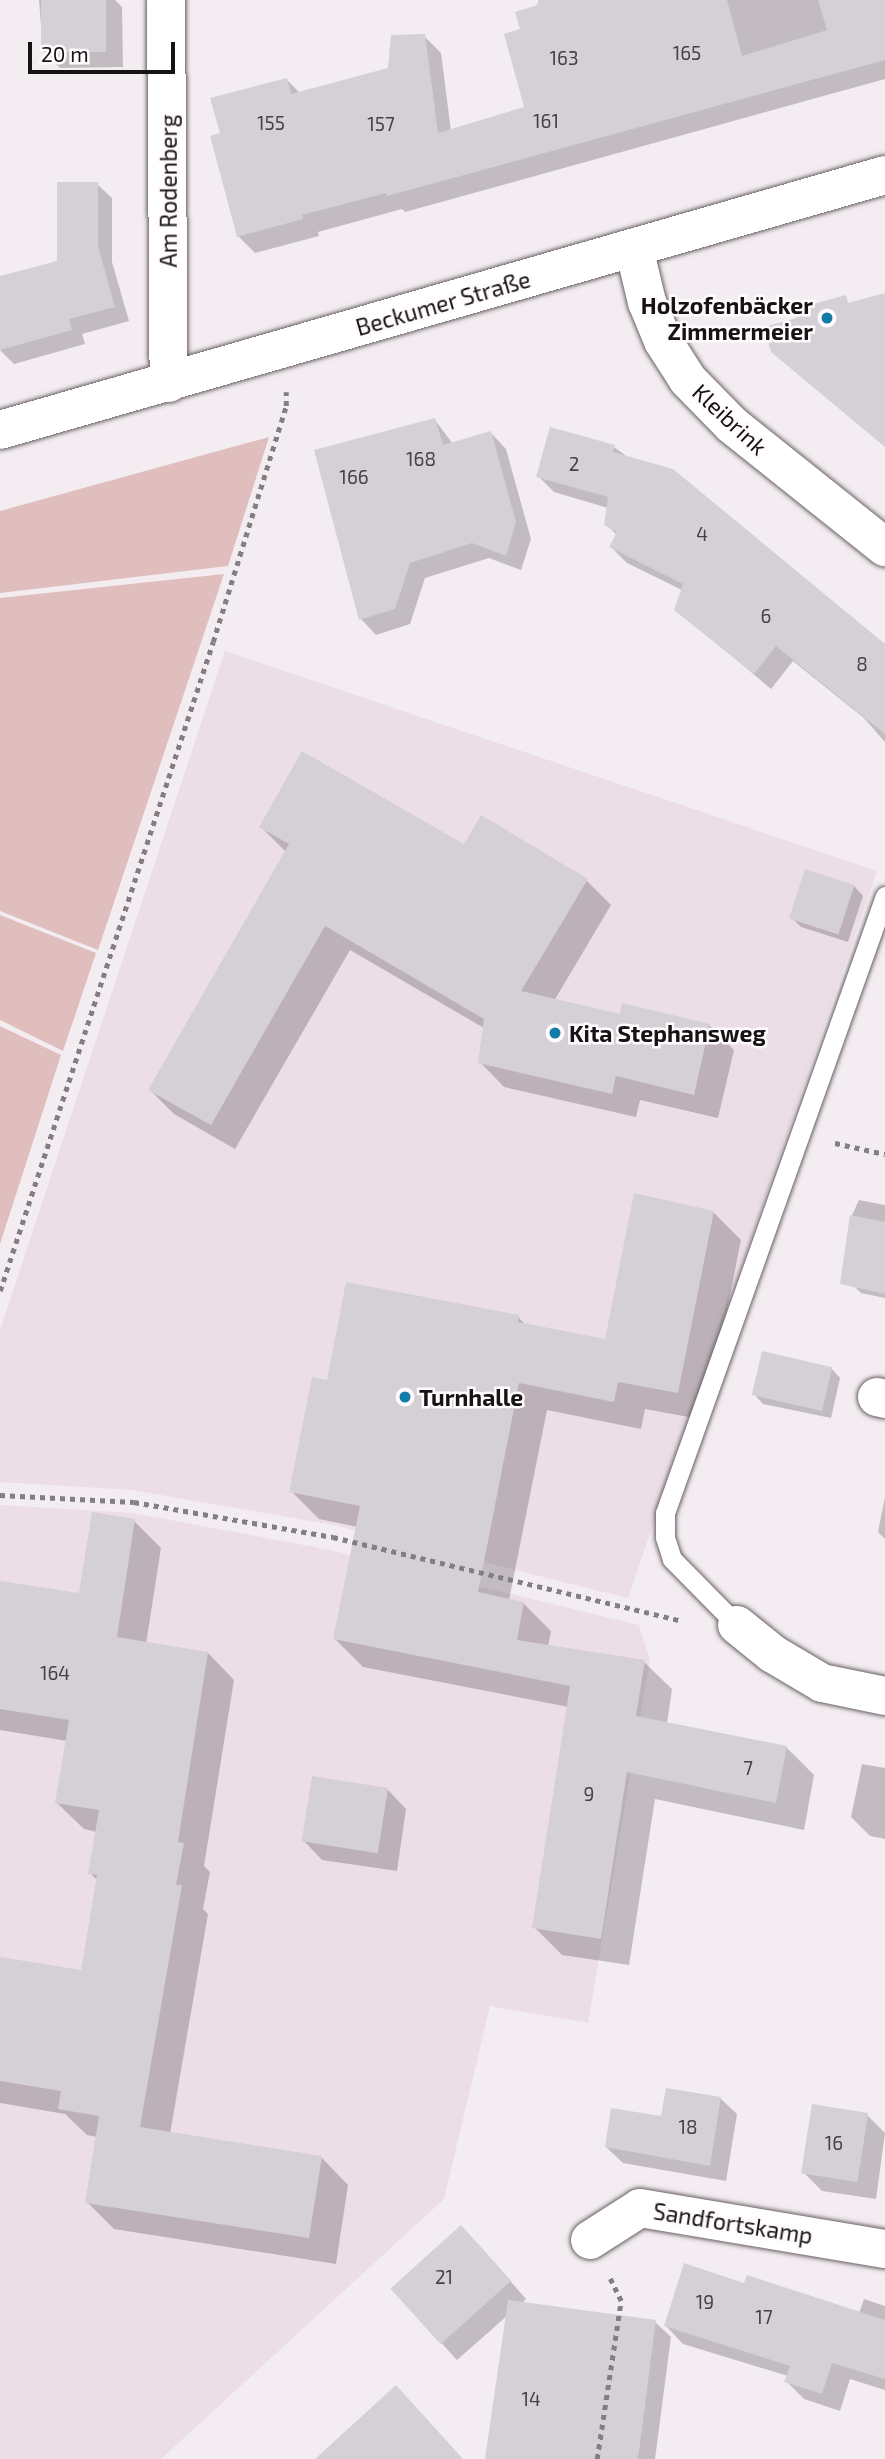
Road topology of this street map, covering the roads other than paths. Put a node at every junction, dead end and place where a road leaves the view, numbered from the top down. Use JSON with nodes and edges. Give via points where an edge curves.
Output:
{"nodes":[{"id":1,"x":166,"y":0,"type":"edge"},
{"id":2,"x":885,"y":175,"type":"edge"},
{"id":3,"x":634,"y":248,"type":"junction"},
{"id":4,"x":169,"y":383,"type":"junction"},
{"id":5,"x":0,"y":430,"type":"edge"},
{"id":6,"x":885,"y":547,"type":"edge"},
{"id":7,"x":885,"y":896,"type":"edge"},
{"id":8,"x":737,"y":1625,"type":"joint"},
{"id":9,"x":885,"y":1696,"type":"edge"},
{"id":10,"x":590,"y":2240,"type":"road end"},
{"id":11,"x":885,"y":2249,"type":"edge"}],
"edges":[{"from":1,"to":4,"type":"street","name":"Am Rodenberg"},
{"from":2,"to":3,"type":"street","name":"Beckumer Straße"},
{"from":3,"to":4,"type":"street","name":"Beckumer Straße"},
{"from":3,"to":6,"type":"street","name":"Kleibrink","via":[[647,302],[663,341],[688,380],[732,425]]},
{"from":4,"to":5,"type":"street","name":"Beckumer Straße"},
{"from":7,"to":8,"type":"lane","via":[[665,1513],[665,1537],[673,1559]]},
{"from":8,"to":9,"type":"street","via":[[773,1654],[822,1683]]},
{"from":10,"to":11,"type":"street","name":"Sandfortskamp","via":[[640,2208]]}]}
